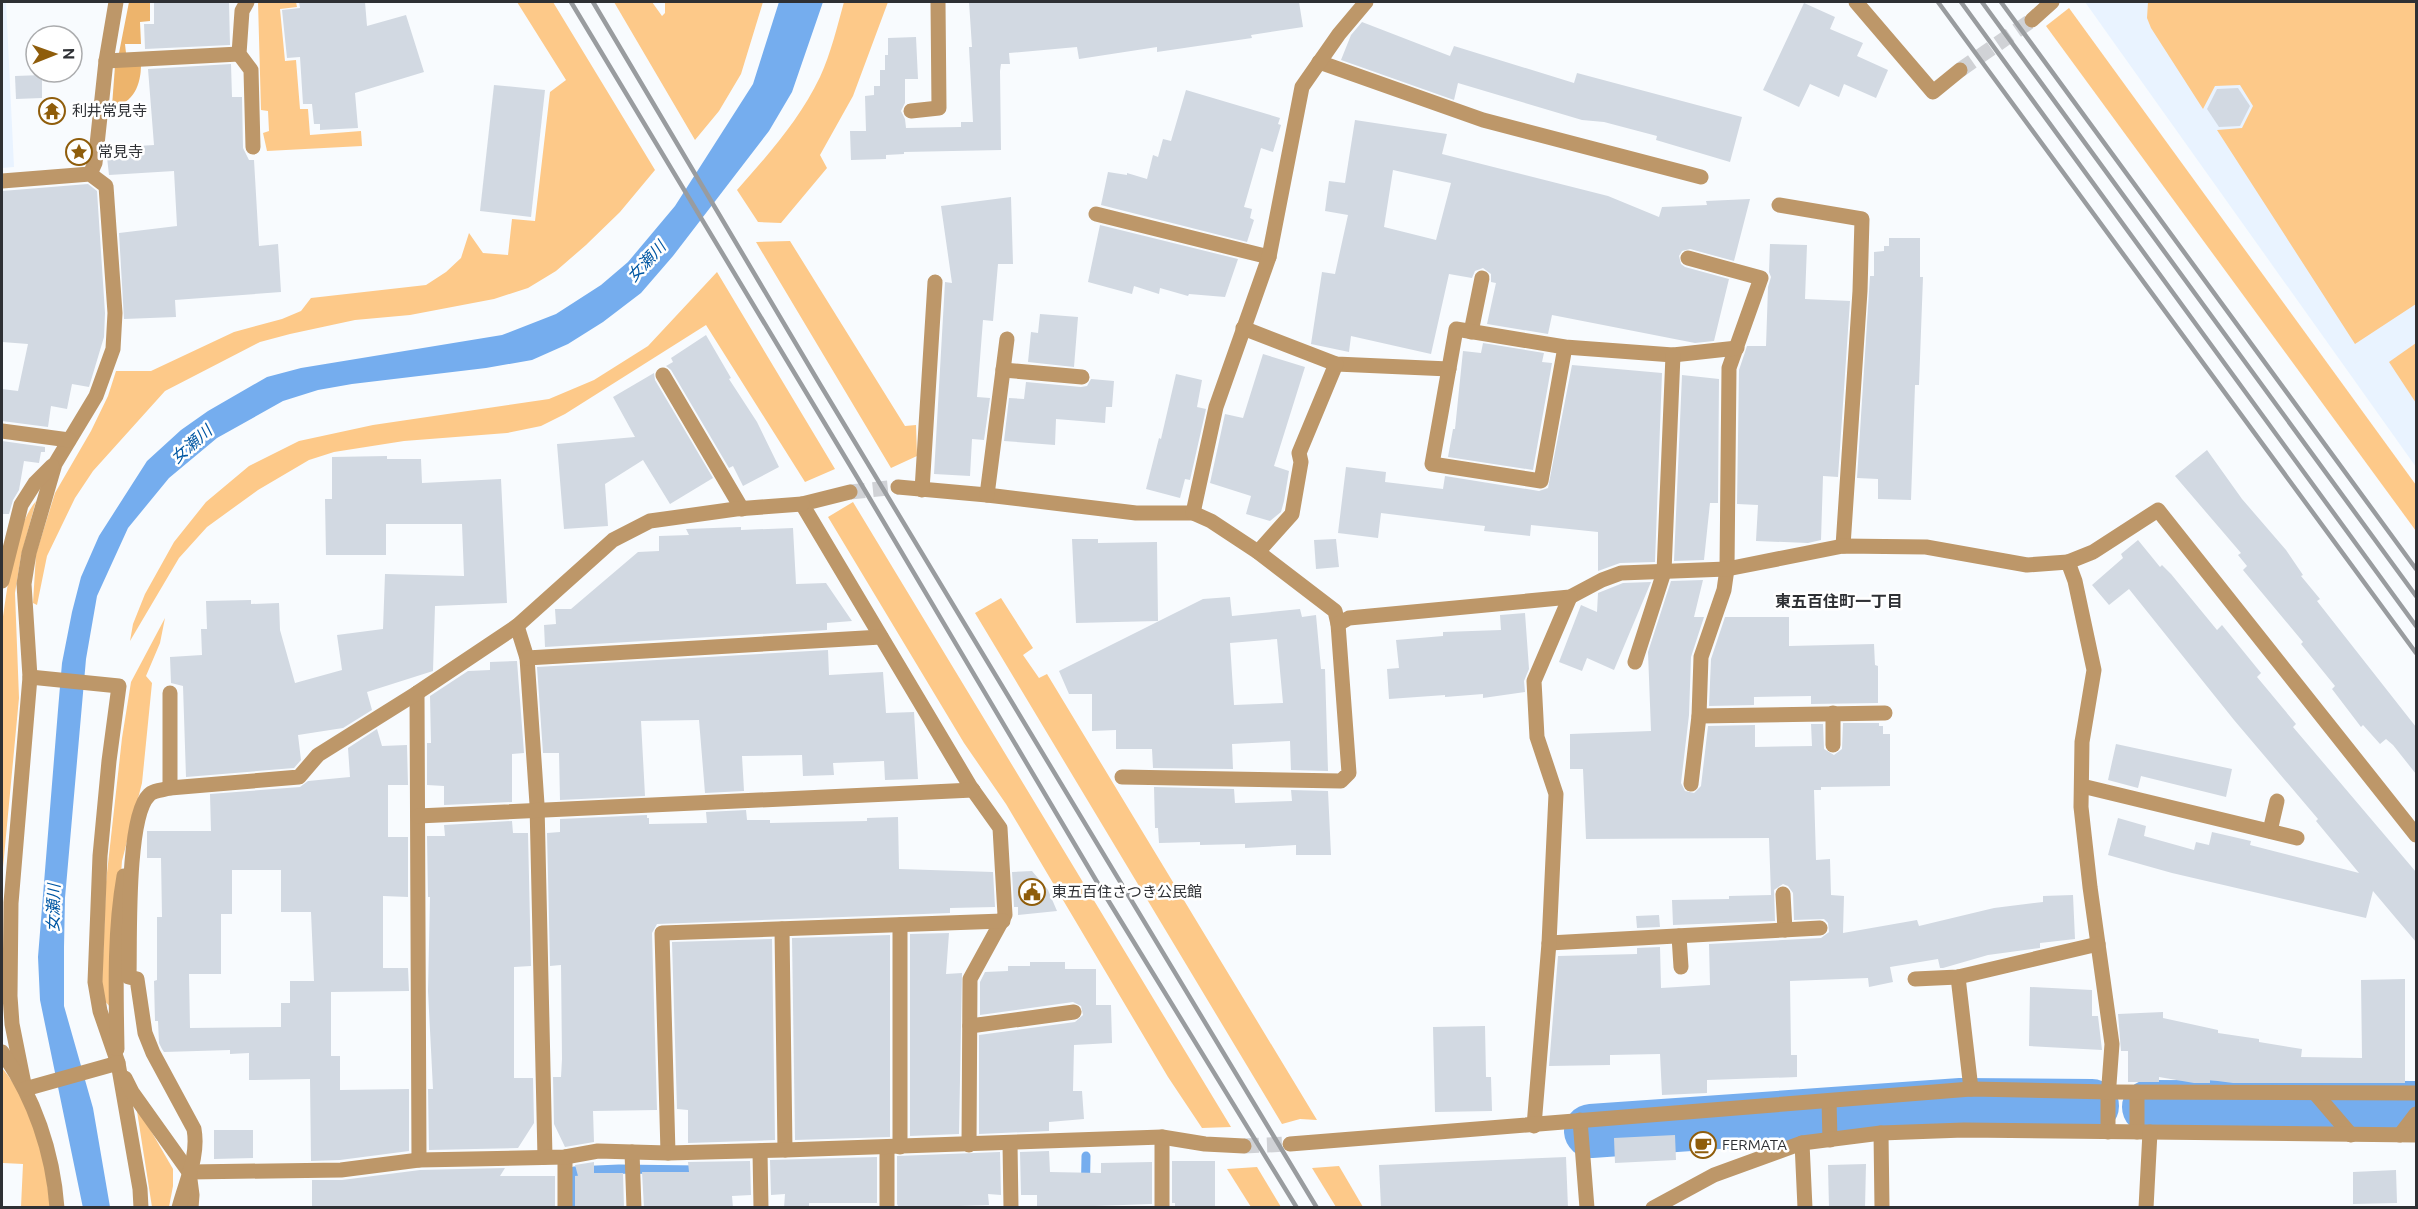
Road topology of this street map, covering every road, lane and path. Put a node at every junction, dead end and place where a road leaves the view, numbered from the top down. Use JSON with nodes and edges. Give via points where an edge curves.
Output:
{"nodes":[{"id":1,"x":116,"y":2,"type":"edge"},
{"id":2,"x":247,"y":2,"type":"edge"},
{"id":3,"x":938,"y":2,"type":"edge"},
{"id":4,"x":1366,"y":2,"type":"edge"},
{"id":5,"x":1856,"y":2,"type":"edge"},
{"id":6,"x":2052,"y":2,"type":"edge"},
{"id":7,"x":2032,"y":20,"type":"tunnel mouth"},
{"id":8,"x":239,"y":54,"type":"junction"},
{"id":9,"x":106,"y":61,"type":"junction"},
{"id":10,"x":1319,"y":62,"type":"junction"},
{"id":11,"x":1960,"y":70,"type":"tunnel mouth"},
{"id":12,"x":911,"y":111,"type":"dead end"},
{"id":13,"x":253,"y":147,"type":"dead end"},
{"id":14,"x":90,"y":174,"type":"junction"},
{"id":15,"x":1701,"y":177,"type":"dead end"},
{"id":16,"x":2,"y":181,"type":"edge"},
{"id":17,"x":1779,"y":205,"type":"dead end"},
{"id":18,"x":1096,"y":214,"type":"dead end"},
{"id":19,"x":1269,"y":257,"type":"junction"},
{"id":20,"x":1688,"y":258,"type":"dead end"},
{"id":21,"x":1482,"y":278,"type":"dead end"},
{"id":22,"x":935,"y":282,"type":"dead end"},
{"id":23,"x":1243,"y":328,"type":"junction"},
{"id":24,"x":1471,"y":332,"type":"junction"},
{"id":25,"x":1007,"y":339,"type":"dead end"},
{"id":26,"x":1565,"y":347,"type":"junction"},
{"id":27,"x":1737,"y":348,"type":"junction"},
{"id":28,"x":1673,"y":355,"type":"junction"},
{"id":29,"x":1336,"y":364,"type":"junction"},
{"id":30,"x":1449,"y":369,"type":"junction"},
{"id":31,"x":1003,"y":370,"type":"junction"},
{"id":32,"x":663,"y":375,"type":"dead end"},
{"id":33,"x":1082,"y":378,"type":"dead end"},
{"id":34,"x":2,"y":430,"type":"edge"},
{"id":35,"x":69,"y":440,"type":"junction"},
{"id":36,"x":55,"y":464,"type":"junction"},
{"id":37,"x":898,"y":487,"type":"tunnel mouth"},
{"id":38,"x":922,"y":490,"type":"junction"},
{"id":39,"x":850,"y":492,"type":"tunnel mouth"},
{"id":40,"x":987,"y":495,"type":"junction"},
{"id":41,"x":802,"y":504,"type":"junction"},
{"id":42,"x":742,"y":509,"type":"junction"},
{"id":43,"x":1193,"y":513,"type":"junction"},
{"id":44,"x":1843,"y":546,"type":"junction"},
{"id":45,"x":1258,"y":552,"type":"junction"},
{"id":46,"x":2068,"y":562,"type":"junction"},
{"id":47,"x":1727,"y":569,"type":"junction"},
{"id":48,"x":1664,"y":572,"type":"junction"},
{"id":49,"x":2,"y":581,"type":"edge"},
{"id":50,"x":1570,"y":597,"type":"junction"},
{"id":51,"x":1338,"y":624,"type":"junction"},
{"id":52,"x":517,"y":626,"type":"junction"},
{"id":53,"x":881,"y":637,"type":"junction"},
{"id":54,"x":527,"y":658,"type":"junction"},
{"id":55,"x":1635,"y":662,"type":"dead end"},
{"id":56,"x":35,"y":678,"type":"junction"},
{"id":57,"x":170,"y":693,"type":"dead end"},
{"id":58,"x":417,"y":693,"type":"junction"},
{"id":59,"x":1833,"y":713,"type":"junction"},
{"id":60,"x":1885,"y":713,"type":"dead end"},
{"id":61,"x":1699,"y":716,"type":"junction"},
{"id":62,"x":1833,"y":745,"type":"dead end"},
{"id":63,"x":1122,"y":777,"type":"dead end"},
{"id":64,"x":1691,"y":784,"type":"dead end"},
{"id":65,"x":2082,"y":786,"type":"junction"},
{"id":66,"x":170,"y":788,"type":"junction"},
{"id":67,"x":973,"y":790,"type":"junction"},
{"id":68,"x":2277,"y":801,"type":"dead end"},
{"id":69,"x":537,"y":810,"type":"junction"},
{"id":70,"x":418,"y":816,"type":"junction"},
{"id":71,"x":2270,"y":831,"type":"junction"},
{"id":72,"x":2416,"y":835,"type":"edge"},
{"id":73,"x":133,"y":838,"type":"junction"},
{"id":74,"x":2297,"y":838,"type":"dead end"},
{"id":75,"x":1783,"y":894,"type":"dead end"},
{"id":76,"x":1003,"y":921,"type":"junction"},
{"id":77,"x":900,"y":925,"type":"junction"},
{"id":78,"x":1820,"y":928,"type":"dead end"},
{"id":79,"x":782,"y":929,"type":"junction"},
{"id":80,"x":1785,"y":930,"type":"junction"},
{"id":81,"x":1679,"y":936,"type":"junction"},
{"id":82,"x":1549,"y":943,"type":"junction"},
{"id":83,"x":2098,"y":944,"type":"junction"},
{"id":84,"x":1681,"y":967,"type":"dead end"},
{"id":85,"x":1958,"y":977,"type":"junction"},
{"id":86,"x":1915,"y":979,"type":"dead end"},
{"id":87,"x":1074,"y":1012,"type":"dead end"},
{"id":88,"x":970,"y":1026,"type":"junction"},
{"id":89,"x":2,"y":1052,"type":"edge"},
{"id":90,"x":111,"y":1065,"type":"junction"},
{"id":91,"x":29,"y":1088,"type":"junction"},
{"id":92,"x":1971,"y":1089,"type":"junction"},
{"id":93,"x":2109,"y":1092,"type":"junction"},
{"id":94,"x":2137,"y":1092,"type":"junction"},
{"id":95,"x":2416,"y":1093,"type":"edge"},
{"id":96,"x":1829,"y":1103,"type":"junction"},
{"id":97,"x":2323,"y":1103,"type":"junction"},
{"id":98,"x":2416,"y":1114,"type":"edge"},
{"id":99,"x":1580,"y":1120,"type":"junction"},
{"id":100,"x":1534,"y":1126,"type":"junction"},
{"id":101,"x":2108,"y":1132,"type":"junction"},
{"id":102,"x":2143,"y":1132,"type":"junction"},
{"id":103,"x":1881,"y":1133,"type":"junction"},
{"id":104,"x":2351,"y":1135,"type":"junction"},
{"id":105,"x":2400,"y":1135,"type":"junction"},
{"id":106,"x":2416,"y":1135,"type":"edge"},
{"id":107,"x":1162,"y":1137,"type":"junction"},
{"id":108,"x":1830,"y":1140,"type":"junction"},
{"id":109,"x":1010,"y":1143,"type":"junction"},
{"id":110,"x":1802,"y":1143,"type":"junction"},
{"id":111,"x":1290,"y":1144,"type":"tunnel mouth"},
{"id":112,"x":969,"y":1145,"type":"junction"},
{"id":113,"x":1244,"y":1146,"type":"tunnel mouth"},
{"id":114,"x":894,"y":1147,"type":"junction"},
{"id":115,"x":785,"y":1150,"type":"junction"},
{"id":116,"x":760,"y":1151,"type":"junction"},
{"id":117,"x":632,"y":1152,"type":"junction"},
{"id":118,"x":668,"y":1153,"type":"junction"},
{"id":119,"x":545,"y":1156,"type":"junction"},
{"id":120,"x":565,"y":1157,"type":"junction"},
{"id":121,"x":420,"y":1160,"type":"junction"},
{"id":122,"x":189,"y":1172,"type":"junction"},
{"id":123,"x":57,"y":1208,"type":"edge"},
{"id":124,"x":141,"y":1208,"type":"edge"},
{"id":125,"x":179,"y":1208,"type":"edge"},
{"id":126,"x":190,"y":1208,"type":"edge"},
{"id":127,"x":565,"y":1208,"type":"edge"},
{"id":128,"x":634,"y":1208,"type":"edge"},
{"id":129,"x":761,"y":1208,"type":"edge"},
{"id":130,"x":887,"y":1208,"type":"edge"},
{"id":131,"x":1011,"y":1208,"type":"edge"},
{"id":132,"x":1162,"y":1208,"type":"edge"},
{"id":133,"x":1587,"y":1208,"type":"edge"},
{"id":134,"x":1653,"y":1208,"type":"edge"},
{"id":135,"x":1805,"y":1208,"type":"edge"},
{"id":136,"x":1882,"y":1208,"type":"edge"},
{"id":137,"x":2146,"y":1208,"type":"edge"}],
"edges":[{"from":1,"to":9,"type":"street"},
{"from":2,"to":8,"type":"street","via":[[242,11]]},
{"from":3,"to":12,"type":"street","via":[[939,108]]},
{"from":4,"to":10,"type":"street"},
{"from":5,"to":11,"type":"street","via":[[1933,92]]},
{"from":6,"to":7,"type":"street"},
{"from":8,"to":9,"type":"street"},
{"from":8,"to":13,"type":"street","via":[[251,70]]},
{"from":9,"to":14,"type":"street","via":[[95,164]]},
{"from":10,"to":15,"type":"street","via":[[1484,120]]},
{"from":10,"to":19,"type":"street","via":[[1302,87]]},
{"from":14,"to":16,"type":"street"},
{"from":14,"to":35,"type":"street","via":[[106,186],[115,313],[113,349],[96,396]]},
{"from":17,"to":44,"type":"street","via":[[1862,219]]},
{"from":18,"to":19,"type":"street"},
{"from":19,"to":23,"type":"street"},
{"from":20,"to":27,"type":"street","via":[[1761,278]]},
{"from":21,"to":24,"type":"street"},
{"from":22,"to":38,"type":"street"},
{"from":23,"to":29,"type":"street"},
{"from":23,"to":43,"type":"street","via":[[1216,407]]},
{"from":24,"to":26,"type":"street"},
{"from":24,"to":30,"type":"street","via":[[1456,329]]},
{"from":25,"to":31,"type":"street"},
{"from":26,"to":28,"type":"street"},
{"from":26,"to":30,"type":"street","via":[[1541,481],[1432,464]]},
{"from":27,"to":28,"type":"street"},
{"from":27,"to":47,"type":"street","via":[[1730,368]]},
{"from":28,"to":48,"type":"street"},
{"from":29,"to":30,"type":"street"},
{"from":29,"to":45,"type":"street","via":[[1299,453],[1301,462],[1292,514]]},
{"from":31,"to":33,"type":"street"},
{"from":31,"to":40,"type":"street"},
{"from":32,"to":42,"type":"street"},
{"from":34,"to":35,"type":"street"},
{"from":35,"to":36,"type":"street"},
{"from":36,"to":49,"type":"street","via":[[34,483],[21,505]]},
{"from":36,"to":56,"type":"street","via":[[24,584]]},
{"from":37,"to":38,"type":"street"},
{"from":38,"to":40,"type":"street"},
{"from":39,"to":41,"type":"street"},
{"from":40,"to":43,"type":"street","via":[[1136,513]]},
{"from":41,"to":42,"type":"street"},
{"from":41,"to":53,"type":"street"},
{"from":42,"to":52,"type":"street","via":[[650,521],[631,530],[613,540]]},
{"from":43,"to":45,"type":"street","via":[[1211,520]]},
{"from":44,"to":46,"type":"street","via":[[1926,547],[2027,565]]},
{"from":44,"to":47,"type":"street"},
{"from":45,"to":51,"type":"street","via":[[1335,611]]},
{"from":46,"to":65,"type":"street","via":[[2094,670],[2082,742]]},
{"from":46,"to":72,"type":"street","via":[[2093,552],[2158,510]]},
{"from":47,"to":48,"type":"street"},
{"from":47,"to":61,"type":"street","via":[[1724,590],[1701,657]]},
{"from":48,"to":50,"type":"street","via":[[1621,573]]},
{"from":48,"to":55,"type":"street"},
{"from":50,"to":51,"type":"street","via":[[1349,618]]},
{"from":50,"to":82,"type":"street","via":[[1533,681],[1537,737],[1556,794]]},
{"from":51,"to":63,"type":"street","via":[[1349,773],[1341,781]]},
{"from":52,"to":54,"type":"street"},
{"from":52,"to":58,"type":"street"},
{"from":53,"to":54,"type":"street"},
{"from":53,"to":67,"type":"street"},
{"from":54,"to":69,"type":"street"},
{"from":56,"to":90,"type":"street","via":[[119,686],[100,856],[95,982]]},
{"from":56,"to":91,"type":"street","via":[[11,903],[10,968],[12,1024]]},
{"from":57,"to":66,"type":"street"},
{"from":58,"to":66,"type":"street","via":[[318,755],[299,777]]},
{"from":58,"to":70,"type":"street"},
{"from":59,"to":60,"type":"street"},
{"from":59,"to":61,"type":"street"},
{"from":59,"to":62,"type":"street"},
{"from":61,"to":64,"type":"street"},
{"from":65,"to":71,"type":"street"},
{"from":65,"to":83,"type":"street","via":[[2081,807]]},
{"from":66,"to":73,"type":"street","via":[[150,793],[142,803]]},
{"from":67,"to":69,"type":"street"},
{"from":67,"to":76,"type":"street","via":[[1000,828]]},
{"from":68,"to":71,"type":"street"},
{"from":69,"to":70,"type":"street"},
{"from":69,"to":119,"type":"street"},
{"from":70,"to":121,"type":"street"},
{"from":71,"to":74,"type":"street"},
{"from":73,"to":90,"type":"street","via":[[121,892]]},
{"from":73,"to":122,"type":"street","via":[[129,977],[137,979],[143,1025],[153,1053],[194,1129],[196,1154]]},
{"from":75,"to":80,"type":"street"},
{"from":76,"to":77,"type":"street"},
{"from":76,"to":88,"type":"street","via":[[970,979]]},
{"from":77,"to":79,"type":"street"},
{"from":77,"to":114,"type":"street"},
{"from":78,"to":80,"type":"street"},
{"from":79,"to":115,"type":"street"},
{"from":79,"to":118,"type":"street","via":[[662,933]]},
{"from":80,"to":81,"type":"street"},
{"from":81,"to":82,"type":"street"},
{"from":81,"to":84,"type":"street"},
{"from":82,"to":100,"type":"street"},
{"from":83,"to":85,"type":"street"},
{"from":83,"to":93,"type":"street","via":[[2112,1044]]},
{"from":85,"to":86,"type":"street"},
{"from":85,"to":92,"type":"street"},
{"from":87,"to":88,"type":"street"},
{"from":88,"to":112,"type":"street"},
{"from":89,"to":91,"type":"street"},
{"from":90,"to":91,"type":"street"},
{"from":90,"to":122,"type":"street"},
{"from":90,"to":124,"type":"street","via":[[138,1178]]},
{"from":91,"to":123,"type":"street"},
{"from":92,"to":93,"type":"street"},
{"from":92,"to":96,"type":"street"},
{"from":93,"to":94,"type":"street"},
{"from":93,"to":101,"type":"street"},
{"from":94,"to":97,"type":"street"},
{"from":94,"to":102,"type":"street"},
{"from":95,"to":97,"type":"street"},
{"from":96,"to":99,"type":"street"},
{"from":96,"to":108,"type":"street"},
{"from":97,"to":104,"type":"street"},
{"from":98,"to":105,"type":"street"},
{"from":99,"to":100,"type":"street"},
{"from":99,"to":133,"type":"street"},
{"from":100,"to":111,"type":"street"},
{"from":101,"to":102,"type":"street"},
{"from":101,"to":103,"type":"street"},
{"from":102,"to":104,"type":"street"},
{"from":102,"to":137,"type":"street"},
{"from":103,"to":108,"type":"street"},
{"from":103,"to":136,"type":"street"},
{"from":104,"to":105,"type":"street"},
{"from":105,"to":106,"type":"street"},
{"from":107,"to":109,"type":"street"},
{"from":107,"to":113,"type":"street"},
{"from":107,"to":132,"type":"street"},
{"from":108,"to":110,"type":"street"},
{"from":109,"to":112,"type":"street"},
{"from":109,"to":131,"type":"street"},
{"from":110,"to":134,"type":"street","via":[[1714,1175]]},
{"from":110,"to":135,"type":"street"},
{"from":112,"to":114,"type":"street"},
{"from":114,"to":115,"type":"street"},
{"from":114,"to":130,"type":"street"},
{"from":115,"to":116,"type":"street"},
{"from":116,"to":118,"type":"street"},
{"from":116,"to":129,"type":"street"},
{"from":117,"to":118,"type":"street"},
{"from":117,"to":120,"type":"street","via":[[598,1151]]},
{"from":117,"to":128,"type":"street"},
{"from":119,"to":120,"type":"street"},
{"from":119,"to":121,"type":"street"},
{"from":120,"to":127,"type":"street"},
{"from":121,"to":122,"type":"street","via":[[341,1170]]},
{"from":122,"to":125,"type":"street"},
{"from":122,"to":126,"type":"street"}]}
